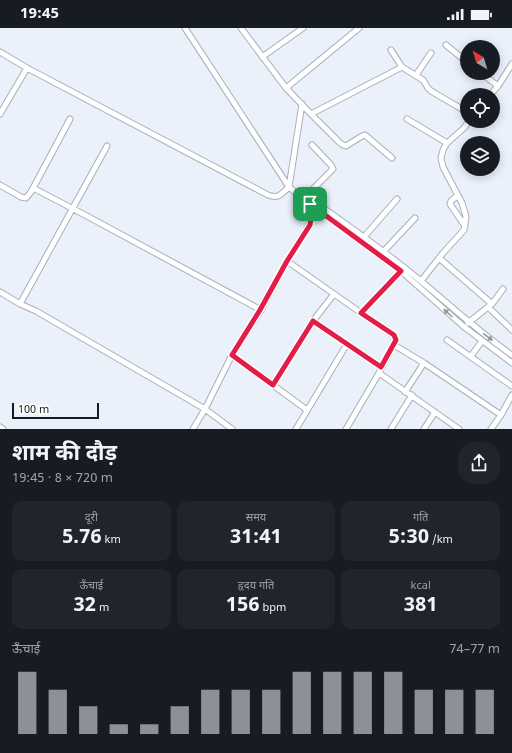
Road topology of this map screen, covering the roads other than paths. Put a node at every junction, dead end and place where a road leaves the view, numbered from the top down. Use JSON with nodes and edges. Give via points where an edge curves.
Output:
{"nodes":[{"id":1,"x":241,"y":28,"type":"edge"},
{"id":2,"x":303,"y":28,"type":"edge"},
{"id":3,"x":359,"y":28,"type":"edge"},
{"id":4,"x":187,"y":29,"type":"edge"},
{"id":5,"x":446,"y":45,"type":"dead end"},
{"id":6,"x":391,"y":50,"type":"dead end"},
{"id":7,"x":431,"y":53,"type":"dead end"},
{"id":8,"x":2,"y":55,"type":"edge"},
{"id":9,"x":460,"y":56,"type":"edge"},
{"id":10,"x":262,"y":57,"type":"junction"},
{"id":11,"x":512,"y":64,"type":"edge"},
{"id":12,"x":402,"y":67,"type":"junction"},
{"id":13,"x":26,"y":68,"type":"junction"},
{"id":14,"x":416,"y":75,"type":"junction"},
{"id":15,"x":490,"y":80,"type":"edge"},
{"id":16,"x":498,"y":86,"type":"joint"},
{"id":17,"x":286,"y":88,"type":"junction"},
{"id":18,"x":302,"y":104,"type":"junction"},
{"id":19,"x":2,"y":105,"type":"edge"},
{"id":20,"x":460,"y":108,"type":"edge"},
{"id":21,"x":0,"y":114,"type":"edge"},
{"id":22,"x":311,"y":114,"type":"junction"},
{"id":23,"x":70,"y":119,"type":"dead end"},
{"id":24,"x":407,"y":119,"type":"dead end"},
{"id":25,"x":464,"y":128,"type":"edge"},
{"id":26,"x":447,"y":142,"type":"junction"},
{"id":27,"x":107,"y":146,"type":"dead end"},
{"id":28,"x":312,"y":146,"type":"dead end"},
{"id":29,"x":392,"y":158,"type":"dead end"},
{"id":30,"x":0,"y":185,"type":"edge"},
{"id":31,"x":289,"y":187,"type":"junction"},
{"id":32,"x":33,"y":188,"type":"junction"},
{"id":33,"x":457,"y":196,"type":"junction"},
{"id":34,"x":303,"y":199,"type":"junction"},
{"id":35,"x":397,"y":199,"type":"dead end"},
{"id":36,"x":312,"y":205,"type":"junction"},
{"id":37,"x":72,"y":208,"type":"junction"},
{"id":38,"x":415,"y":218,"type":"dead end"},
{"id":39,"x":465,"y":226,"type":"junction"},
{"id":40,"x":364,"y":237,"type":"junction"},
{"id":41,"x":383,"y":252,"type":"junction"},
{"id":42,"x":439,"y":258,"type":"junction"},
{"id":43,"x":287,"y":261,"type":"junction"},
{"id":44,"x":401,"y":271,"type":"junction"},
{"id":45,"x":421,"y":281,"type":"junction"},
{"id":46,"x":503,"y":289,"type":"dead end"},
{"id":47,"x":0,"y":292,"type":"edge"},
{"id":48,"x":334,"y":294,"type":"junction"},
{"id":49,"x":20,"y":304,"type":"junction"},
{"id":50,"x":490,"y":305,"type":"junction"},
{"id":51,"x":260,"y":310,"type":"junction"},
{"id":52,"x":361,"y":313,"type":"junction"},
{"id":53,"x":313,"y":321,"type":"junction"},
{"id":54,"x":469,"y":322,"type":"junction"},
{"id":55,"x":463,"y":326,"type":"junction"},
{"id":56,"x":512,"y":330,"type":"edge"},
{"id":57,"x":447,"y":340,"type":"dead end"},
{"id":58,"x":482,"y":341,"type":"junction"},
{"id":59,"x":347,"y":344,"type":"junction"},
{"id":60,"x":394,"y":344,"type":"junction"},
{"id":61,"x":232,"y":355,"type":"junction"},
{"id":62,"x":512,"y":355,"type":"edge"},
{"id":63,"x":472,"y":356,"type":"junction"},
{"id":64,"x":424,"y":363,"type":"junction"},
{"id":65,"x":512,"y":363,"type":"edge"},
{"id":66,"x":381,"y":367,"type":"junction"},
{"id":67,"x":379,"y":373,"type":"junction"},
{"id":68,"x":273,"y":385,"type":"junction"},
{"id":69,"x":512,"y":386,"type":"edge"},
{"id":70,"x":405,"y":392,"type":"junction"},
{"id":71,"x":412,"y":395,"type":"junction"},
{"id":72,"x":512,"y":395,"type":"edge"},
{"id":73,"x":205,"y":408,"type":"junction"},
{"id":74,"x":307,"y":410,"type":"junction"},
{"id":75,"x":435,"y":412,"type":"junction"},
{"id":76,"x":501,"y":415,"type":"junction"},
{"id":77,"x":0,"y":427,"type":"edge"},
{"id":78,"x":3,"y":429,"type":"edge"},
{"id":79,"x":193,"y":429,"type":"edge"},
{"id":80,"x":232,"y":429,"type":"edge"},
{"id":81,"x":296,"y":429,"type":"edge"},
{"id":82,"x":346,"y":429,"type":"edge"},
{"id":83,"x":391,"y":429,"type":"edge"},
{"id":84,"x":424,"y":429,"type":"edge"},
{"id":85,"x":459,"y":429,"type":"edge"},
{"id":86,"x":491,"y":429,"type":"edge"}],
"edges":[{"from":1,"to":10,"type":"street"},
{"from":2,"to":10,"type":"street"},
{"from":3,"to":17,"type":"street"},
{"from":4,"to":31,"type":"street"},
{"from":5,"to":9,"type":"street"},
{"from":6,"to":12,"type":"street"},
{"from":7,"to":14,"type":"street"},
{"from":8,"to":13,"type":"street"},
{"from":10,"to":17,"type":"street"},
{"from":11,"to":16,"type":"street"},
{"from":12,"to":14,"type":"street"},
{"from":12,"to":22,"type":"street"},
{"from":13,"to":19,"type":"street"},
{"from":13,"to":31,"type":"street","via":[[268,195],[279,196]]},
{"from":14,"to":20,"type":"street","via":[[432,91]]},
{"from":15,"to":16,"type":"street"},
{"from":17,"to":18,"type":"street"},
{"from":18,"to":22,"type":"street"},
{"from":18,"to":31,"type":"street"},
{"from":19,"to":21,"type":"street"},
{"from":22,"to":29,"type":"street","via":[[343,145],[346,146],[365,135]]},
{"from":23,"to":32,"type":"street"},
{"from":24,"to":26,"type":"street"},
{"from":25,"to":26,"type":"street"},
{"from":26,"to":33,"type":"street","via":[[441,158]]},
{"from":27,"to":37,"type":"street"},
{"from":28,"to":34,"type":"street","via":[[333,169]]},
{"from":30,"to":32,"type":"street","via":[[24,198]]},
{"from":31,"to":34,"type":"street"},
{"from":32,"to":37,"type":"street"},
{"from":33,"to":39,"type":"street","via":[[465,213]]},
{"from":33,"to":39,"type":"street","via":[[451,201],[450,206]]},
{"from":34,"to":36,"type":"street"},
{"from":35,"to":40,"type":"street"},
{"from":36,"to":40,"type":"street","via":[[322,207]]},
{"from":36,"to":43,"type":"street","via":[[310,225]]},
{"from":36,"to":44,"type":"street"},
{"from":37,"to":49,"type":"street"},
{"from":37,"to":51,"type":"street"},
{"from":38,"to":41,"type":"street"},
{"from":39,"to":42,"type":"street"},
{"from":40,"to":41,"type":"street"},
{"from":41,"to":45,"type":"street"},
{"from":42,"to":45,"type":"street"},
{"from":42,"to":50,"type":"street"},
{"from":43,"to":48,"type":"street"},
{"from":43,"to":51,"type":"street"},
{"from":44,"to":52,"type":"street"},
{"from":55,"to":44,"type":"street","one_way":true},
{"from":45,"to":54,"type":"street"},
{"from":46,"to":50,"type":"street"},
{"from":47,"to":49,"type":"street"},
{"from":48,"to":52,"type":"street"},
{"from":48,"to":53,"type":"street"},
{"from":49,"to":73,"type":"street"},
{"from":50,"to":54,"type":"street"},
{"from":50,"to":56,"type":"street"},
{"from":51,"to":61,"type":"street"},
{"from":52,"to":60,"type":"street","via":[[394,335]]},
{"from":53,"to":59,"type":"street"},
{"from":53,"to":68,"type":"street"},
{"from":54,"to":55,"type":"street"},
{"from":54,"to":62,"type":"street","one_way":true},
{"from":55,"to":58,"type":"street"},
{"from":57,"to":63,"type":"street"},
{"from":58,"to":63,"type":"street"},
{"from":58,"to":65,"type":"street"},
{"from":59,"to":66,"type":"street"},
{"from":59,"to":74,"type":"street"},
{"from":60,"to":64,"type":"street"},
{"from":60,"to":66,"type":"street"},
{"from":61,"to":68,"type":"street"},
{"from":61,"to":73,"type":"street"},
{"from":63,"to":69,"type":"street"},
{"from":64,"to":70,"type":"street"},
{"from":64,"to":76,"type":"street"},
{"from":66,"to":67,"type":"street"},
{"from":67,"to":70,"type":"street"},
{"from":67,"to":82,"type":"street"},
{"from":68,"to":74,"type":"street"},
{"from":70,"to":71,"type":"street"},
{"from":71,"to":75,"type":"street"},
{"from":71,"to":83,"type":"street"},
{"from":72,"to":76,"type":"street"},
{"from":73,"to":79,"type":"street"},
{"from":73,"to":80,"type":"street"},
{"from":74,"to":81,"type":"street"},
{"from":75,"to":84,"type":"street"},
{"from":75,"to":85,"type":"street"},
{"from":76,"to":86,"type":"street"},
{"from":77,"to":78,"type":"street"}]}
